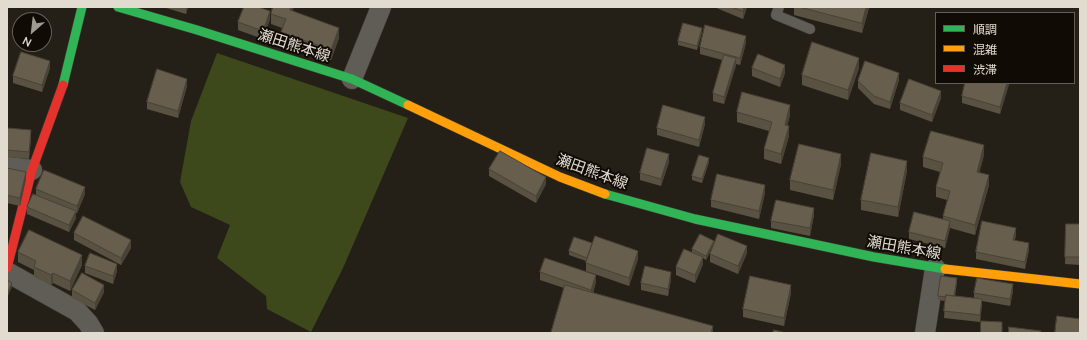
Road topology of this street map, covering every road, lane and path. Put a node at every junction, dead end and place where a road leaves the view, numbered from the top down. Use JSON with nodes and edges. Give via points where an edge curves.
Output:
{"nodes":[{"id":1,"x":82,"y":7,"type":"edge"},
{"id":2,"x":118,"y":7,"type":"edge"},
{"id":3,"x":381,"y":7,"type":"edge"},
{"id":4,"x":779,"y":7,"type":"edge"},
{"id":5,"x":810,"y":29,"type":"dead end"},
{"id":6,"x":352,"y":79,"type":"junction"},
{"id":7,"x":7,"y":167,"type":"edge"},
{"id":8,"x":32,"y":170,"type":"junction"},
{"id":9,"x":7,"y":268,"type":"edge"},
{"id":10,"x":935,"y":268,"type":"junction"},
{"id":11,"x":7,"y":272,"type":"edge"},
{"id":12,"x":1080,"y":284,"type":"edge"},
{"id":13,"x":94,"y":333,"type":"edge"},
{"id":14,"x":925,"y":333,"type":"edge"}],
"edges":[{"from":1,"to":8,"type":"main road","via":[[61,92]]},
{"from":2,"to":6,"type":"main road","name":"瀬田熊本線"},
{"from":3,"to":6,"type":"street"},
{"from":4,"to":5,"type":"lane","via":[[776,15]]},
{"from":6,"to":10,"type":"main road","name":"瀬田熊本線","via":[[597,192],[695,219]]},
{"from":7,"to":8,"type":"street"},
{"from":8,"to":9,"type":"main road"},
{"from":10,"to":12,"type":"main road","name":"瀬田熊本線"},
{"from":10,"to":14,"type":"street"},
{"from":11,"to":13,"type":"street","via":[[77,311]]}]}
